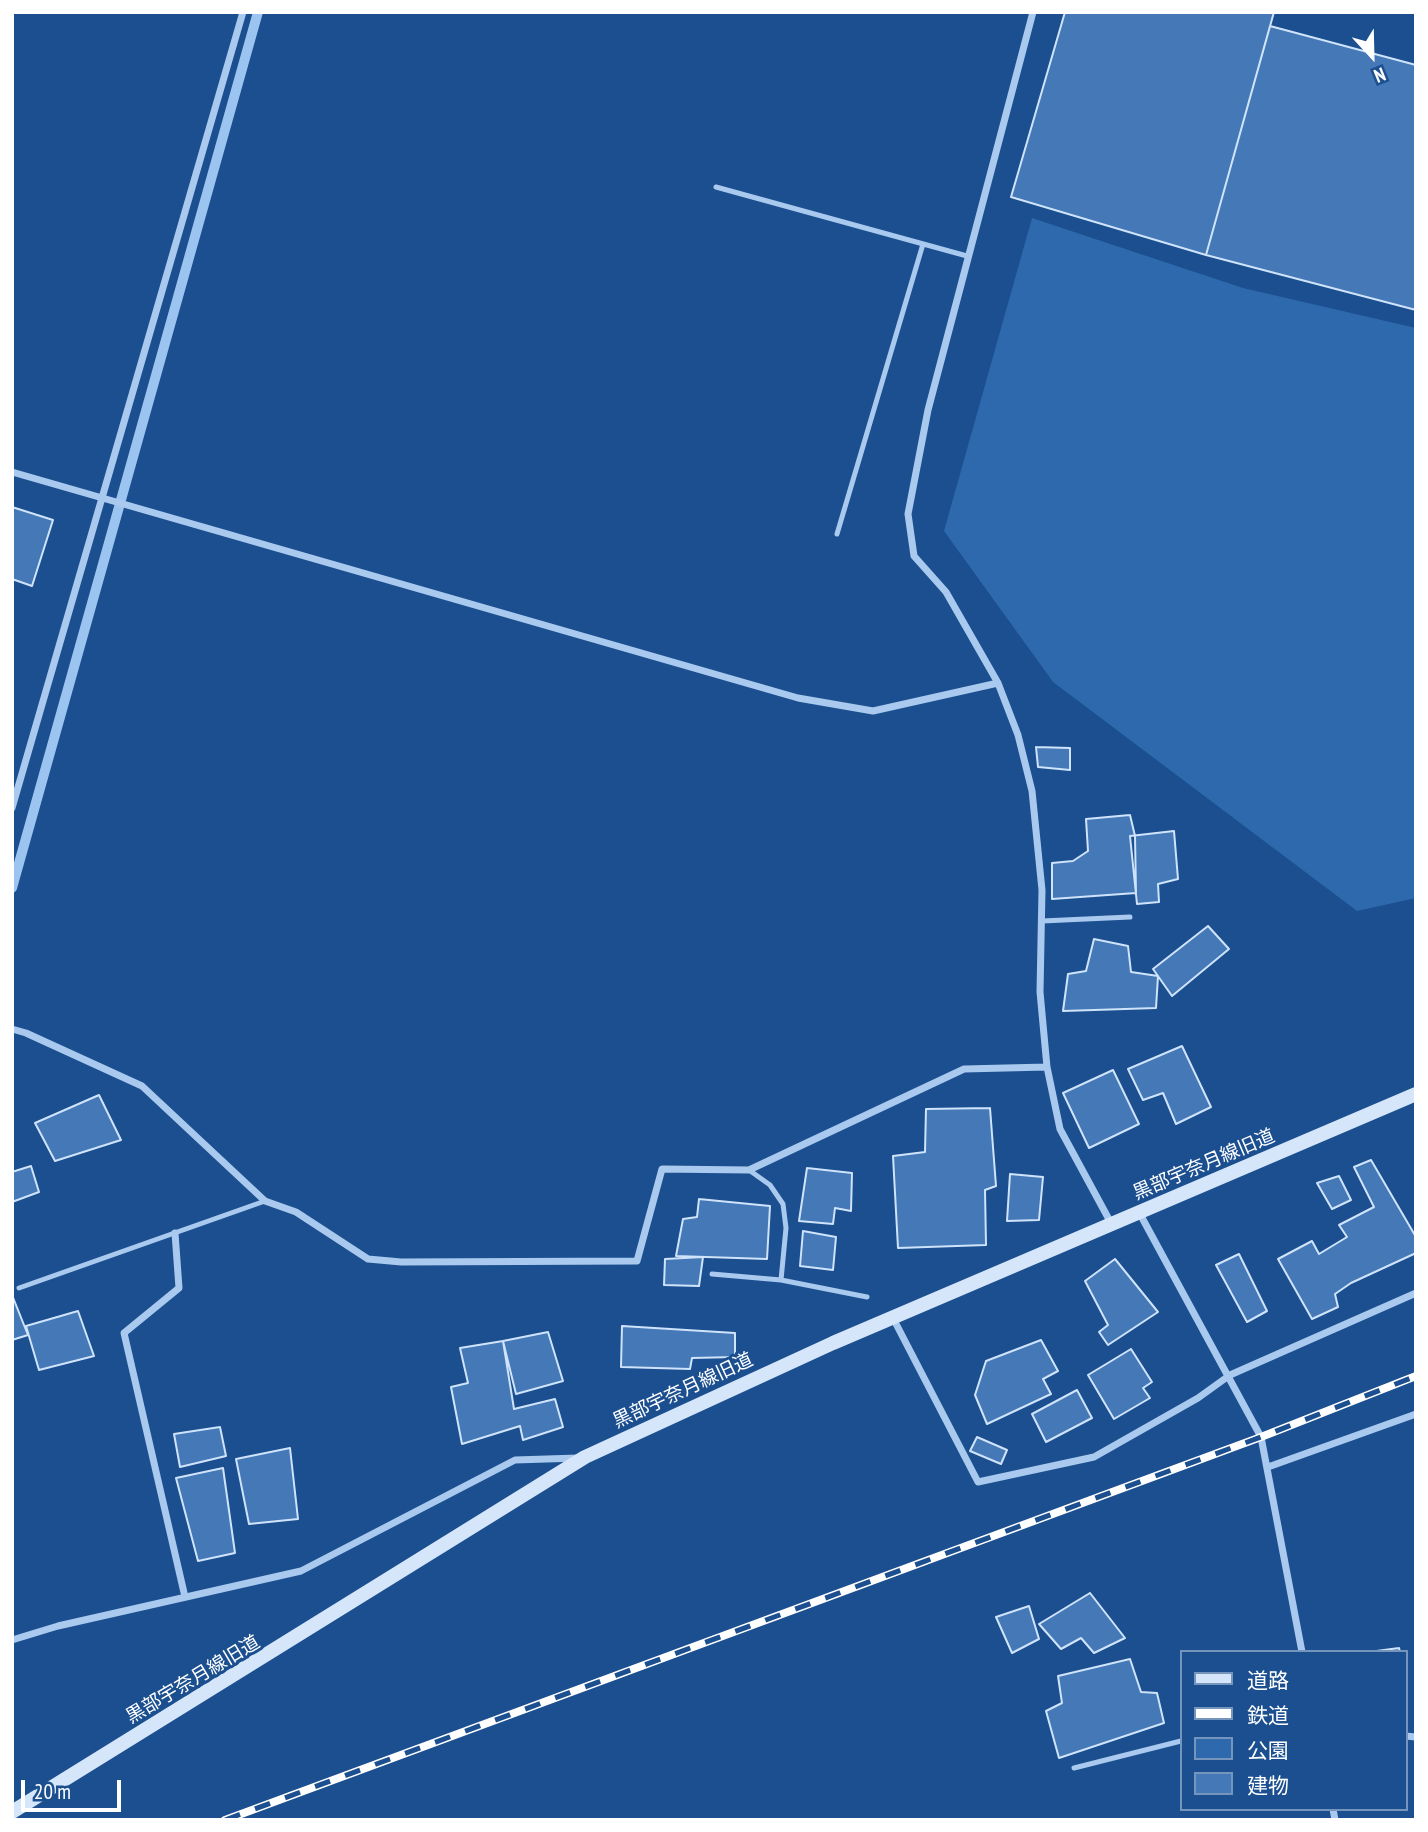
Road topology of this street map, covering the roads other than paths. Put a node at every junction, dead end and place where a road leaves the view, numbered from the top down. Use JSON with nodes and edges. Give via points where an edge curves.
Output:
{"nodes":[{"id":1,"x":243,"y":12,"type":"edge"},
{"id":2,"x":1033,"y":12,"type":"edge"},
{"id":3,"x":716,"y":187,"type":"dead end"},
{"id":4,"x":923,"y":244,"type":"junction"},
{"id":5,"x":967,"y":256,"type":"junction"},
{"id":6,"x":12,"y":472,"type":"edge"},
{"id":7,"x":101,"y":497,"type":"junction"},
{"id":8,"x":837,"y":534,"type":"dead end"},
{"id":9,"x":998,"y":683,"type":"junction"},
{"id":10,"x":12,"y":808,"type":"edge"},
{"id":11,"x":1130,"y":917,"type":"dead end"},
{"id":12,"x":1042,"y":921,"type":"junction"},
{"id":13,"x":12,"y":1029,"type":"edge"},
{"id":14,"x":1047,"y":1067,"type":"junction"},
{"id":15,"x":1416,"y":1094,"type":"edge"},
{"id":16,"x":748,"y":1170,"type":"junction"},
{"id":17,"x":265,"y":1201,"type":"junction"},
{"id":18,"x":1140,"y":1214,"type":"junction"},
{"id":19,"x":1113,"y":1226,"type":"junction"},
{"id":20,"x":175,"y":1233,"type":"junction"},
{"id":21,"x":712,"y":1274,"type":"dead end"},
{"id":22,"x":781,"y":1280,"type":"junction"},
{"id":23,"x":19,"y":1288,"type":"dead end"},
{"id":24,"x":1416,"y":1293,"type":"edge"},
{"id":25,"x":867,"y":1297,"type":"dead end"},
{"id":26,"x":893,"y":1318,"type":"junction"},
{"id":27,"x":1230,"y":1375,"type":"junction"},
{"id":28,"x":1416,"y":1413,"type":"edge"},
{"id":29,"x":585,"y":1458,"type":"junction"},
{"id":30,"x":1268,"y":1467,"type":"junction"},
{"id":31,"x":185,"y":1597,"type":"junction"},
{"id":32,"x":12,"y":1640,"type":"edge"},
{"id":33,"x":1302,"y":1650,"type":"edge"},
{"id":34,"x":1180,"y":1741,"type":"edge"},
{"id":35,"x":1074,"y":1768,"type":"dead end"},
{"id":36,"x":12,"y":1812,"type":"edge"}],
"edges":[{"from":1,"to":7,"type":"street"},
{"from":2,"to":5,"type":"street"},
{"from":3,"to":4,"type":"lane"},
{"from":4,"to":5,"type":"lane"},
{"from":4,"to":8,"type":"lane"},
{"from":5,"to":9,"type":"street","via":[[928,410],[908,514],[914,556],[946,592]]},
{"from":6,"to":7,"type":"street"},
{"from":7,"to":9,"type":"street","via":[[798,698],[873,711]]},
{"from":7,"to":10,"type":"street"},
{"from":9,"to":12,"type":"street","via":[[1032,791]]},
{"from":11,"to":12,"type":"lane"},
{"from":12,"to":14,"type":"street"},
{"from":13,"to":17,"type":"street","via":[[142,1086]]},
{"from":14,"to":16,"type":"street","via":[[964,1069]]},
{"from":14,"to":19,"type":"street","via":[[1060,1129]]},
{"from":15,"to":18,"type":"street","name":"黒部宇奈月線旧道"},
{"from":16,"to":17,"type":"street","via":[[662,1169],[637,1261],[368,1259],[296,1212]]},
{"from":16,"to":22,"type":"lane","via":[[770,1185],[783,1204],[786,1228]]},
{"from":17,"to":20,"type":"lane"},
{"from":18,"to":19,"type":"street","name":"黒部宇奈月線旧道"},
{"from":18,"to":27,"type":"street"},
{"from":19,"to":26,"type":"street","name":"黒部宇奈月線旧道"},
{"from":20,"to":23,"type":"lane"},
{"from":20,"to":31,"type":"street","via":[[179,1288],[124,1333]]},
{"from":21,"to":22,"type":"lane"},
{"from":22,"to":25,"type":"lane"},
{"from":24,"to":27,"type":"street"},
{"from":26,"to":27,"type":"street","via":[[978,1482],[1094,1457]]},
{"from":26,"to":29,"type":"street","name":"黒部宇奈月線旧道"},
{"from":27,"to":30,"type":"street","via":[[1261,1437]]},
{"from":28,"to":30,"type":"street"},
{"from":29,"to":31,"type":"street","via":[[515,1460],[301,1571]]},
{"from":29,"to":36,"type":"street","name":"黒部宇奈月線旧道"},
{"from":30,"to":33,"type":"street"},
{"from":31,"to":32,"type":"street"},
{"from":34,"to":35,"type":"lane"}]}
